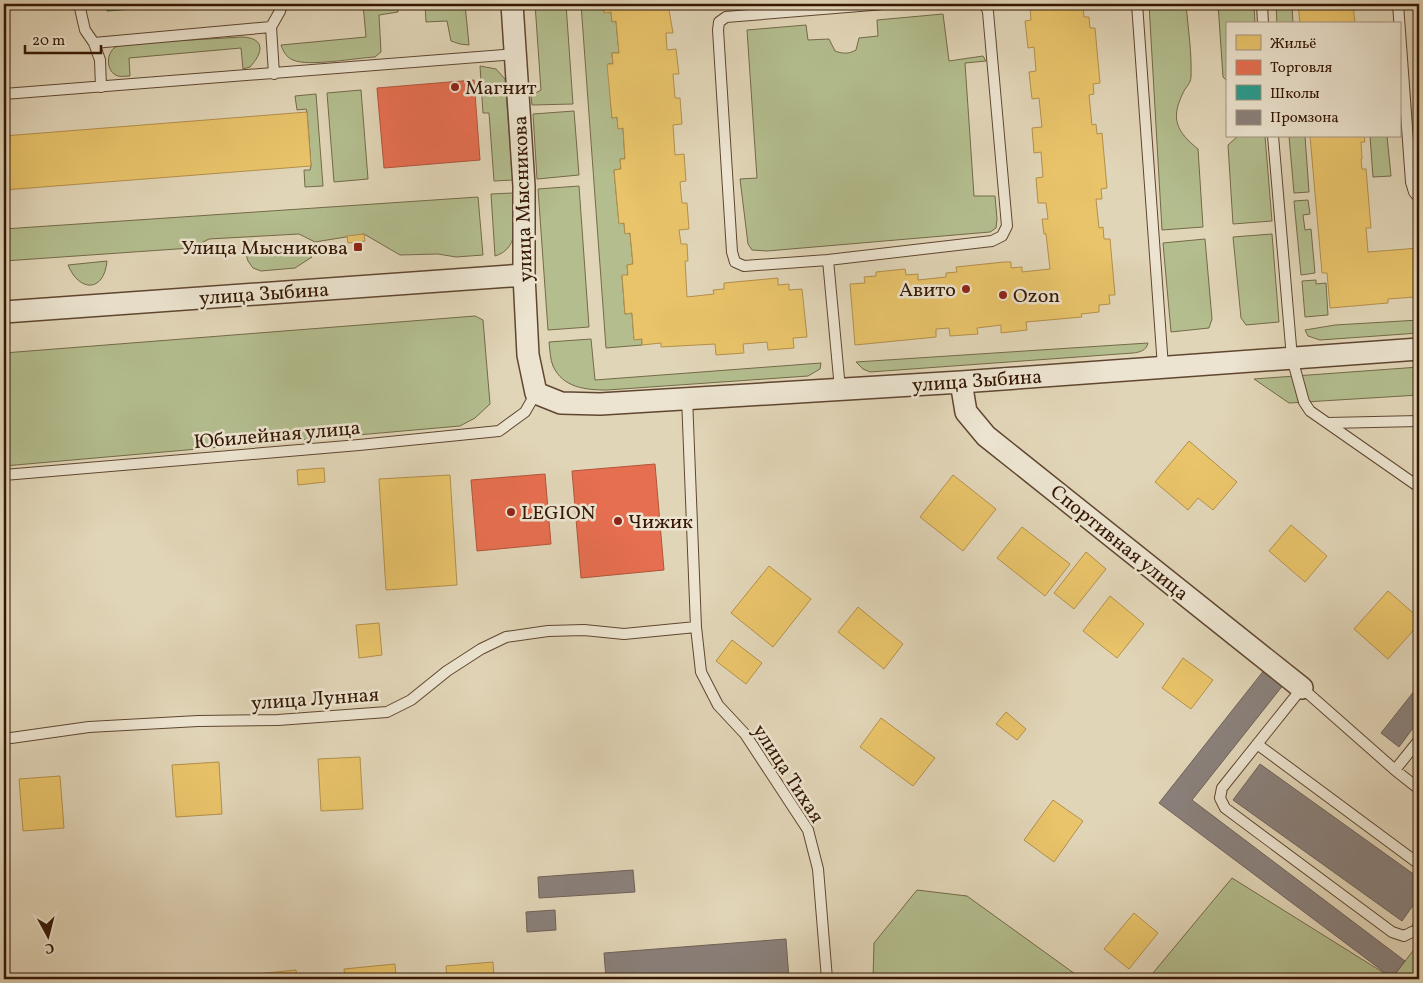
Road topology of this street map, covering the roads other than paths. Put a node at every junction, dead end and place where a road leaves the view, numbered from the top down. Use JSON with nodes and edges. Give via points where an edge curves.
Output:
{"nodes":[{"id":1,"x":79,"y":4,"type":"edge"},
{"id":2,"x":282,"y":4,"type":"edge"},
{"id":3,"x":512,"y":4,"type":"edge"},
{"id":4,"x":884,"y":4,"type":"edge"},
{"id":5,"x":985,"y":4,"type":"edge"},
{"id":6,"x":1137,"y":4,"type":"edge"},
{"id":7,"x":1262,"y":4,"type":"edge"},
{"id":8,"x":1398,"y":4,"type":"edge"},
{"id":9,"x":1263,"y":22,"type":"edge"},
{"id":10,"x":1399,"y":22,"type":"edge"},
{"id":11,"x":271,"y":27,"type":"junction"},
{"id":12,"x":1400,"y":31,"type":"edge"},
{"id":13,"x":94,"y":43,"type":"junction"},
{"id":14,"x":516,"y":54,"type":"junction"},
{"id":15,"x":274,"y":74,"type":"junction"},
{"id":16,"x":101,"y":87,"type":"junction"},
{"id":17,"x":4,"y":94,"type":"edge"},
{"id":18,"x":1273,"y":138,"type":"edge"},
{"id":19,"x":1419,"y":198,"type":"edge"},
{"id":20,"x":828,"y":260,"type":"junction"},
{"id":21,"x":524,"y":275,"type":"junction"},
{"id":22,"x":4,"y":312,"type":"edge"},
{"id":23,"x":1419,"y":349,"type":"edge"},
{"id":24,"x":1292,"y":358,"type":"junction"},
{"id":25,"x":1163,"y":367,"type":"junction"},
{"id":26,"x":961,"y":382,"type":"junction"},
{"id":27,"x":840,"y":389,"type":"junction"},
{"id":28,"x":536,"y":393,"type":"junction"},
{"id":29,"x":687,"y":398,"type":"junction"},
{"id":30,"x":1419,"y":421,"type":"edge"},
{"id":31,"x":1328,"y":423,"type":"junction"},
{"id":32,"x":4,"y":475,"type":"edge"},
{"id":33,"x":1419,"y":486,"type":"edge"},
{"id":34,"x":696,"y":627,"type":"junction"},
{"id":35,"x":1302,"y":688,"type":"junction"},
{"id":36,"x":4,"y":740,"type":"edge"},
{"id":37,"x":1419,"y":740,"type":"edge"},
{"id":38,"x":1257,"y":744,"type":"junction"},
{"id":39,"x":1395,"y":770,"type":"junction"},
{"id":40,"x":1419,"y":789,"type":"edge"},
{"id":41,"x":1419,"y":864,"type":"edge"},
{"id":42,"x":1419,"y":925,"type":"edge"},
{"id":43,"x":827,"y":979,"type":"edge"}],
"edges":[{"from":1,"to":13,"type":"lane","via":[[85,30]]},
{"from":2,"to":11,"type":"lane"},
{"from":3,"to":14,"type":"street","name":"улица Мысникова"},
{"from":4,"to":20,"type":"lane","via":[[726,17],[719,22],[735,262],[744,266]]},
{"from":5,"to":20,"type":"lane","via":[[1007,226],[1002,236],[992,241]]},
{"from":6,"to":25,"type":"lane"},
{"from":7,"to":9,"type":"lane"},
{"from":8,"to":10,"type":"lane"},
{"from":11,"to":13,"type":"lane"},
{"from":11,"to":15,"type":"lane"},
{"from":12,"to":19,"type":"lane","via":[[1411,182]]},
{"from":13,"to":16,"type":"lane","via":[[100,60]]},
{"from":14,"to":15,"type":"lane"},
{"from":14,"to":21,"type":"street","name":"улица Мысникова","via":[[524,186]]},
{"from":15,"to":16,"type":"lane"},
{"from":16,"to":17,"type":"lane"},
{"from":18,"to":24,"type":"lane"},
{"from":20,"to":27,"type":"lane"},
{"from":21,"to":22,"type":"street","name":"улица Зыбина"},
{"from":21,"to":28,"type":"street","name":"улица Мысникова","via":[[528,355]]},
{"from":23,"to":24,"type":"street","name":"улица Зыбина"},
{"from":24,"to":25,"type":"street","name":"улица Зыбина"},
{"from":24,"to":31,"type":"lane","via":[[1304,402],[1310,411]]},
{"from":25,"to":26,"type":"street","name":"улица Зыбина"},
{"from":26,"to":27,"type":"street","name":"улица Зыбина"},
{"from":26,"to":35,"type":"street","name":"Спортивная улица","via":[[966,412],[986,436]]},
{"from":27,"to":29,"type":"street","name":"улица Зыбина"},
{"from":28,"to":29,"type":"street","name":"улица Зыбина","via":[[561,403],[600,404]]},
{"from":28,"to":32,"type":"lane","name":"Юбилейная улица","via":[[525,412],[499,431]]},
{"from":29,"to":34,"type":"lane","name":"улица Тихая"},
{"from":30,"to":31,"type":"lane"},
{"from":31,"to":33,"type":"lane"},
{"from":34,"to":36,"type":"lane","name":"улица Лунная","via":[[624,634],[548,631],[506,637],[480,649],[411,700],[387,712],[278,720],[89,727]]},
{"from":34,"to":43,"type":"lane","name":"улица Тихая","via":[[701,672],[718,705],[745,734],[808,830],[818,869]]},
{"from":35,"to":38,"type":"lane"},
{"from":35,"to":39,"type":"lane"},
{"from":37,"to":39,"type":"lane"},
{"from":38,"to":41,"type":"lane"},
{"from":38,"to":42,"type":"lane","via":[[1222,788],[1220,798],[1225,808],[1392,932],[1404,936]]},
{"from":39,"to":40,"type":"lane"}]}
